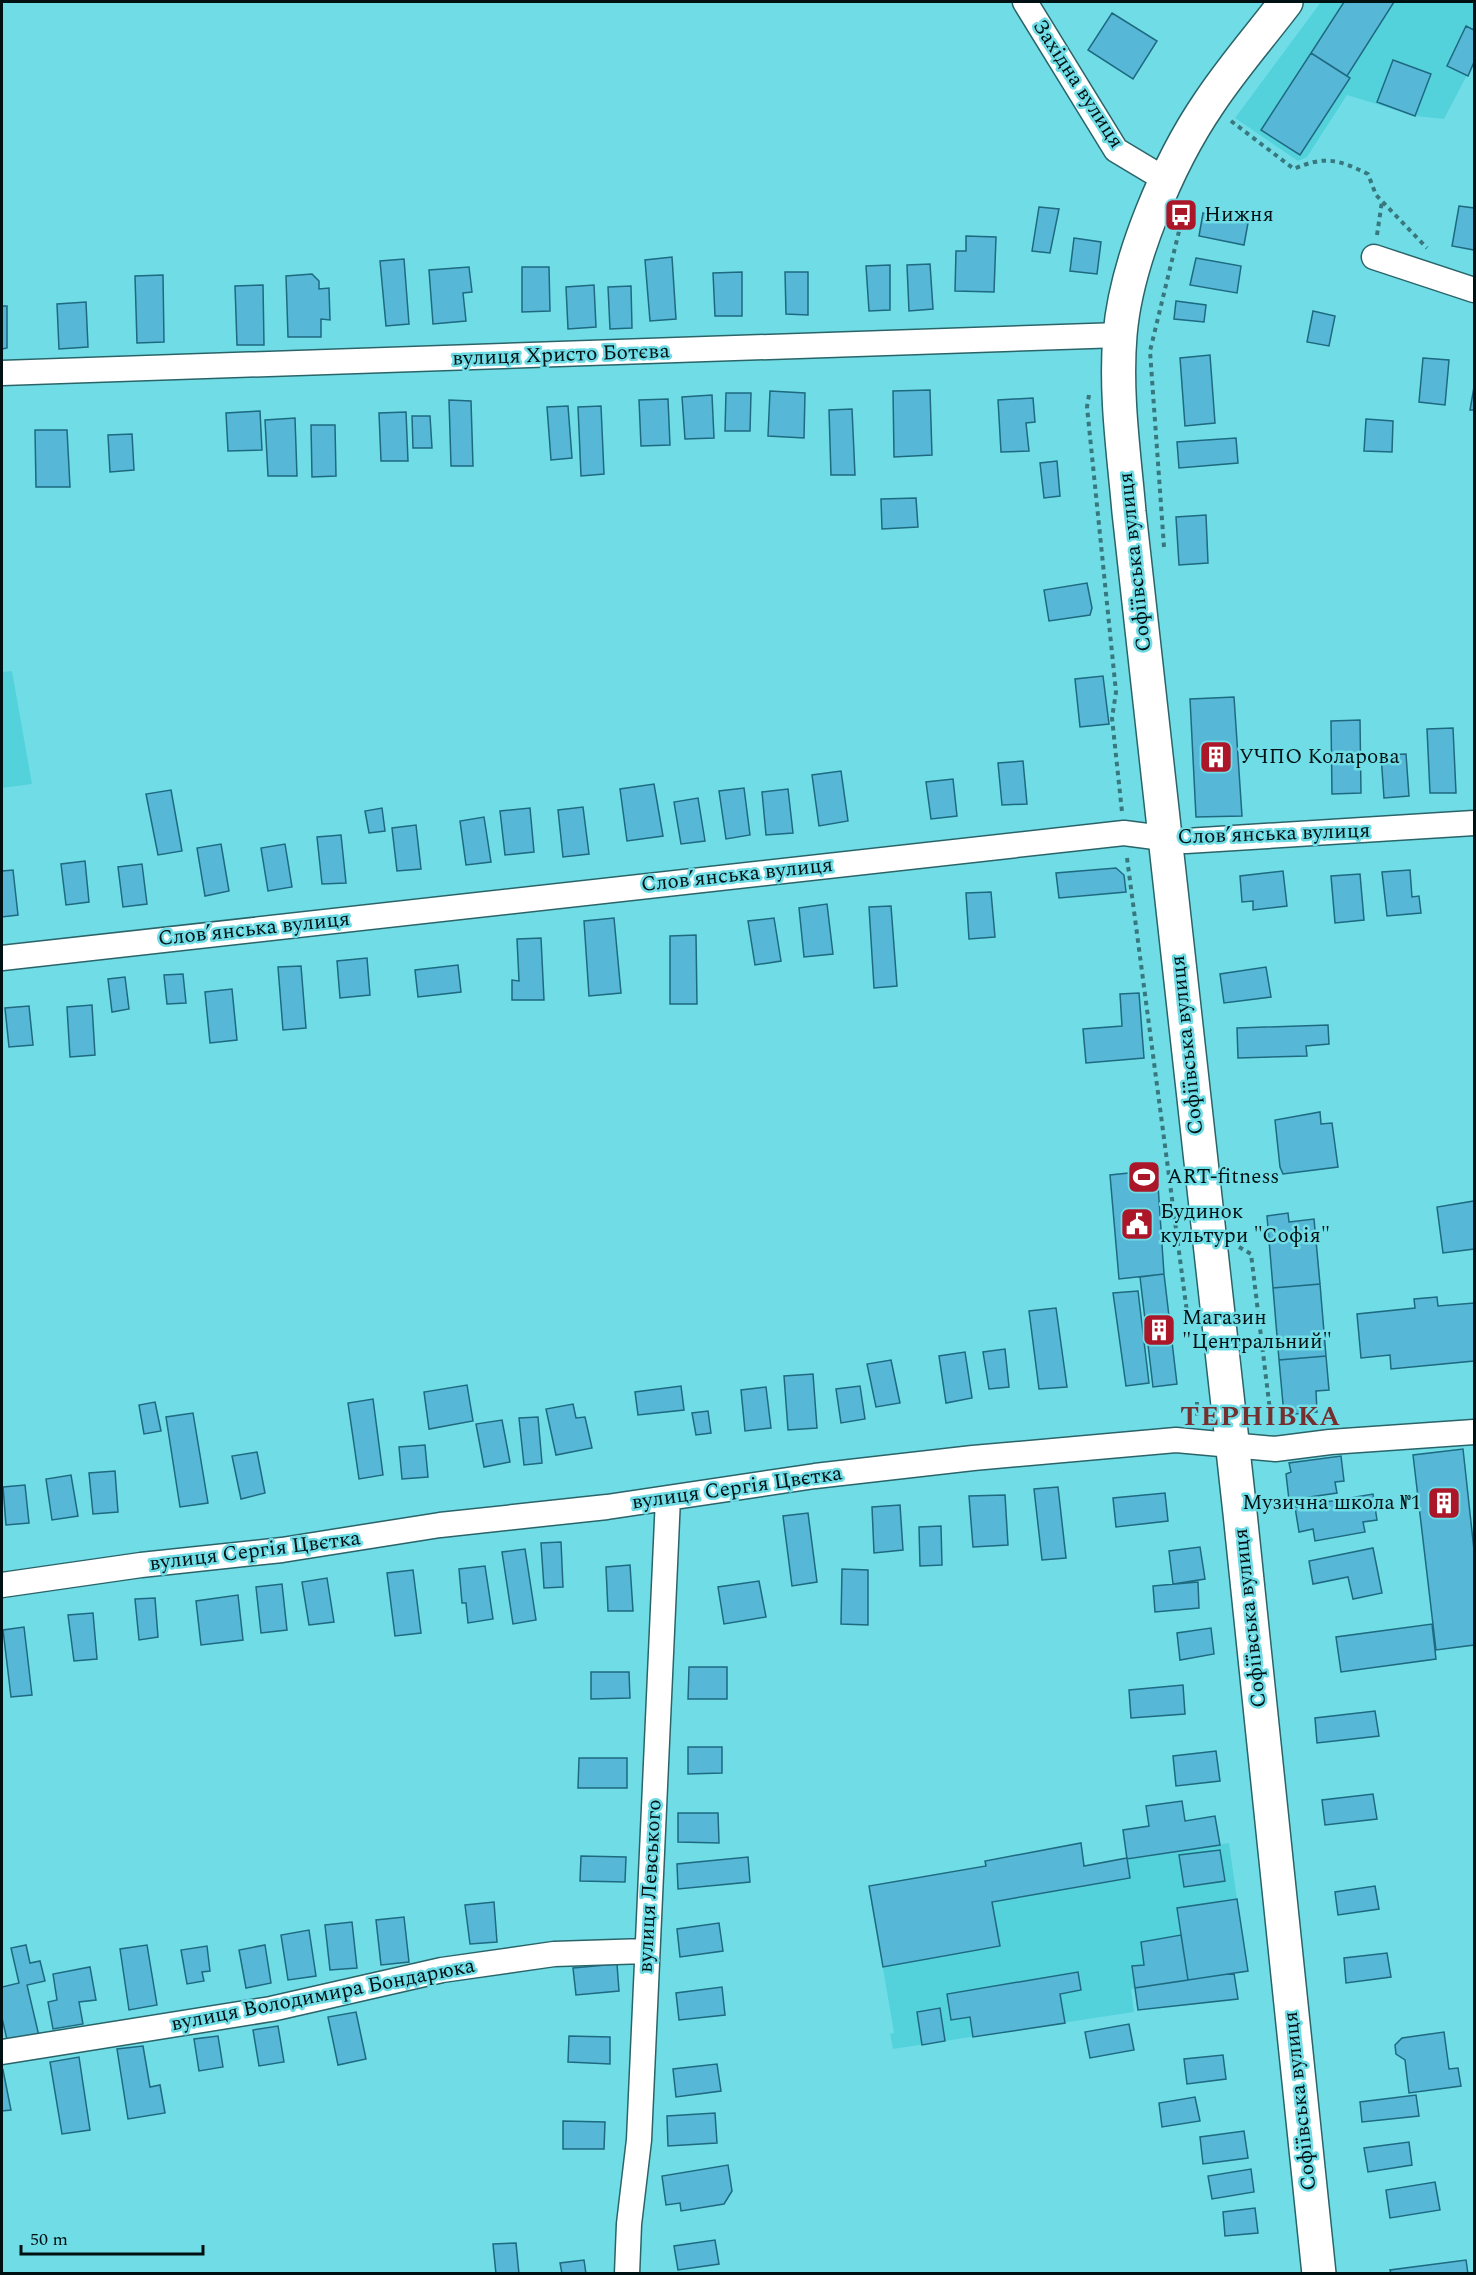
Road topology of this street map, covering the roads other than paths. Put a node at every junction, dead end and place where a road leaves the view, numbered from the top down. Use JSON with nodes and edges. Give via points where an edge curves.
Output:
{"nodes":[{"id":1,"x":1025,"y":2,"type":"edge"},
{"id":2,"x":1286,"y":2,"type":"edge"},
{"id":3,"x":1166,"y":180,"type":"junction"},
{"id":4,"x":1374,"y":257,"type":"road end"},
{"id":5,"x":1474,"y":290,"type":"edge"},
{"id":6,"x":1120,"y":335,"type":"junction"},
{"id":7,"x":2,"y":373,"type":"edge"},
{"id":8,"x":1474,"y":823,"type":"edge"},
{"id":9,"x":1164,"y":838,"type":"junction"},
{"id":10,"x":2,"y":958,"type":"edge"},
{"id":11,"x":1474,"y":1432,"type":"edge"},
{"id":12,"x":1232,"y":1444,"type":"junction"},
{"id":13,"x":668,"y":1498,"type":"junction"},
{"id":14,"x":2,"y":1586,"type":"edge"},
{"id":15,"x":646,"y":1951,"type":"junction"},
{"id":16,"x":2,"y":2052,"type":"edge"},
{"id":17,"x":627,"y":2274,"type":"edge"},
{"id":18,"x":1318,"y":2274,"type":"edge"}],
"edges":[{"from":1,"to":3,"type":"street","name":"Західна вулиця","via":[[1116,150]]},
{"from":2,"to":3,"type":"main road","name":"Софіївська вулиця","via":[[1208,104]]},
{"from":3,"to":6,"type":"main road","name":"Софіївська вулиця","via":[[1125,300]]},
{"from":4,"to":5,"type":"street"},
{"from":6,"to":7,"type":"street","name":"вулиця Христо Ботєва"},
{"from":6,"to":9,"type":"main road","name":"Софіївська вулиця","via":[[1119,396],[1129,512]]},
{"from":8,"to":9,"type":"street","name":"Словʼянська вулиця","via":[[1185,841]]},
{"from":9,"to":10,"type":"street","name":"Словʼянська вулиця","via":[[1124,833],[978,848]]},
{"from":9,"to":12,"type":"main road","name":"Софіївська вулиця"},
{"from":11,"to":12,"type":"street","name":"вулиця Сергія Цвєтка","via":[[1275,1449]]},
{"from":12,"to":13,"type":"street","name":"вулиця Сергія Цвєтка","via":[[1176,1440],[973,1458]]},
{"from":12,"to":18,"type":"main road","name":"Софіївська вулиця"},
{"from":13,"to":14,"type":"street","name":"вулиця Сергія Цвєтка","via":[[440,1525]]},
{"from":13,"to":15,"type":"street","name":"вулиця Левського"},
{"from":15,"to":16,"type":"street","name":"вулиця Володимира Бондарюка","via":[[554,1954],[442,1970],[271,2009]]},
{"from":15,"to":17,"type":"street","name":"вулиця Левського","via":[[639,2140]]}]}
